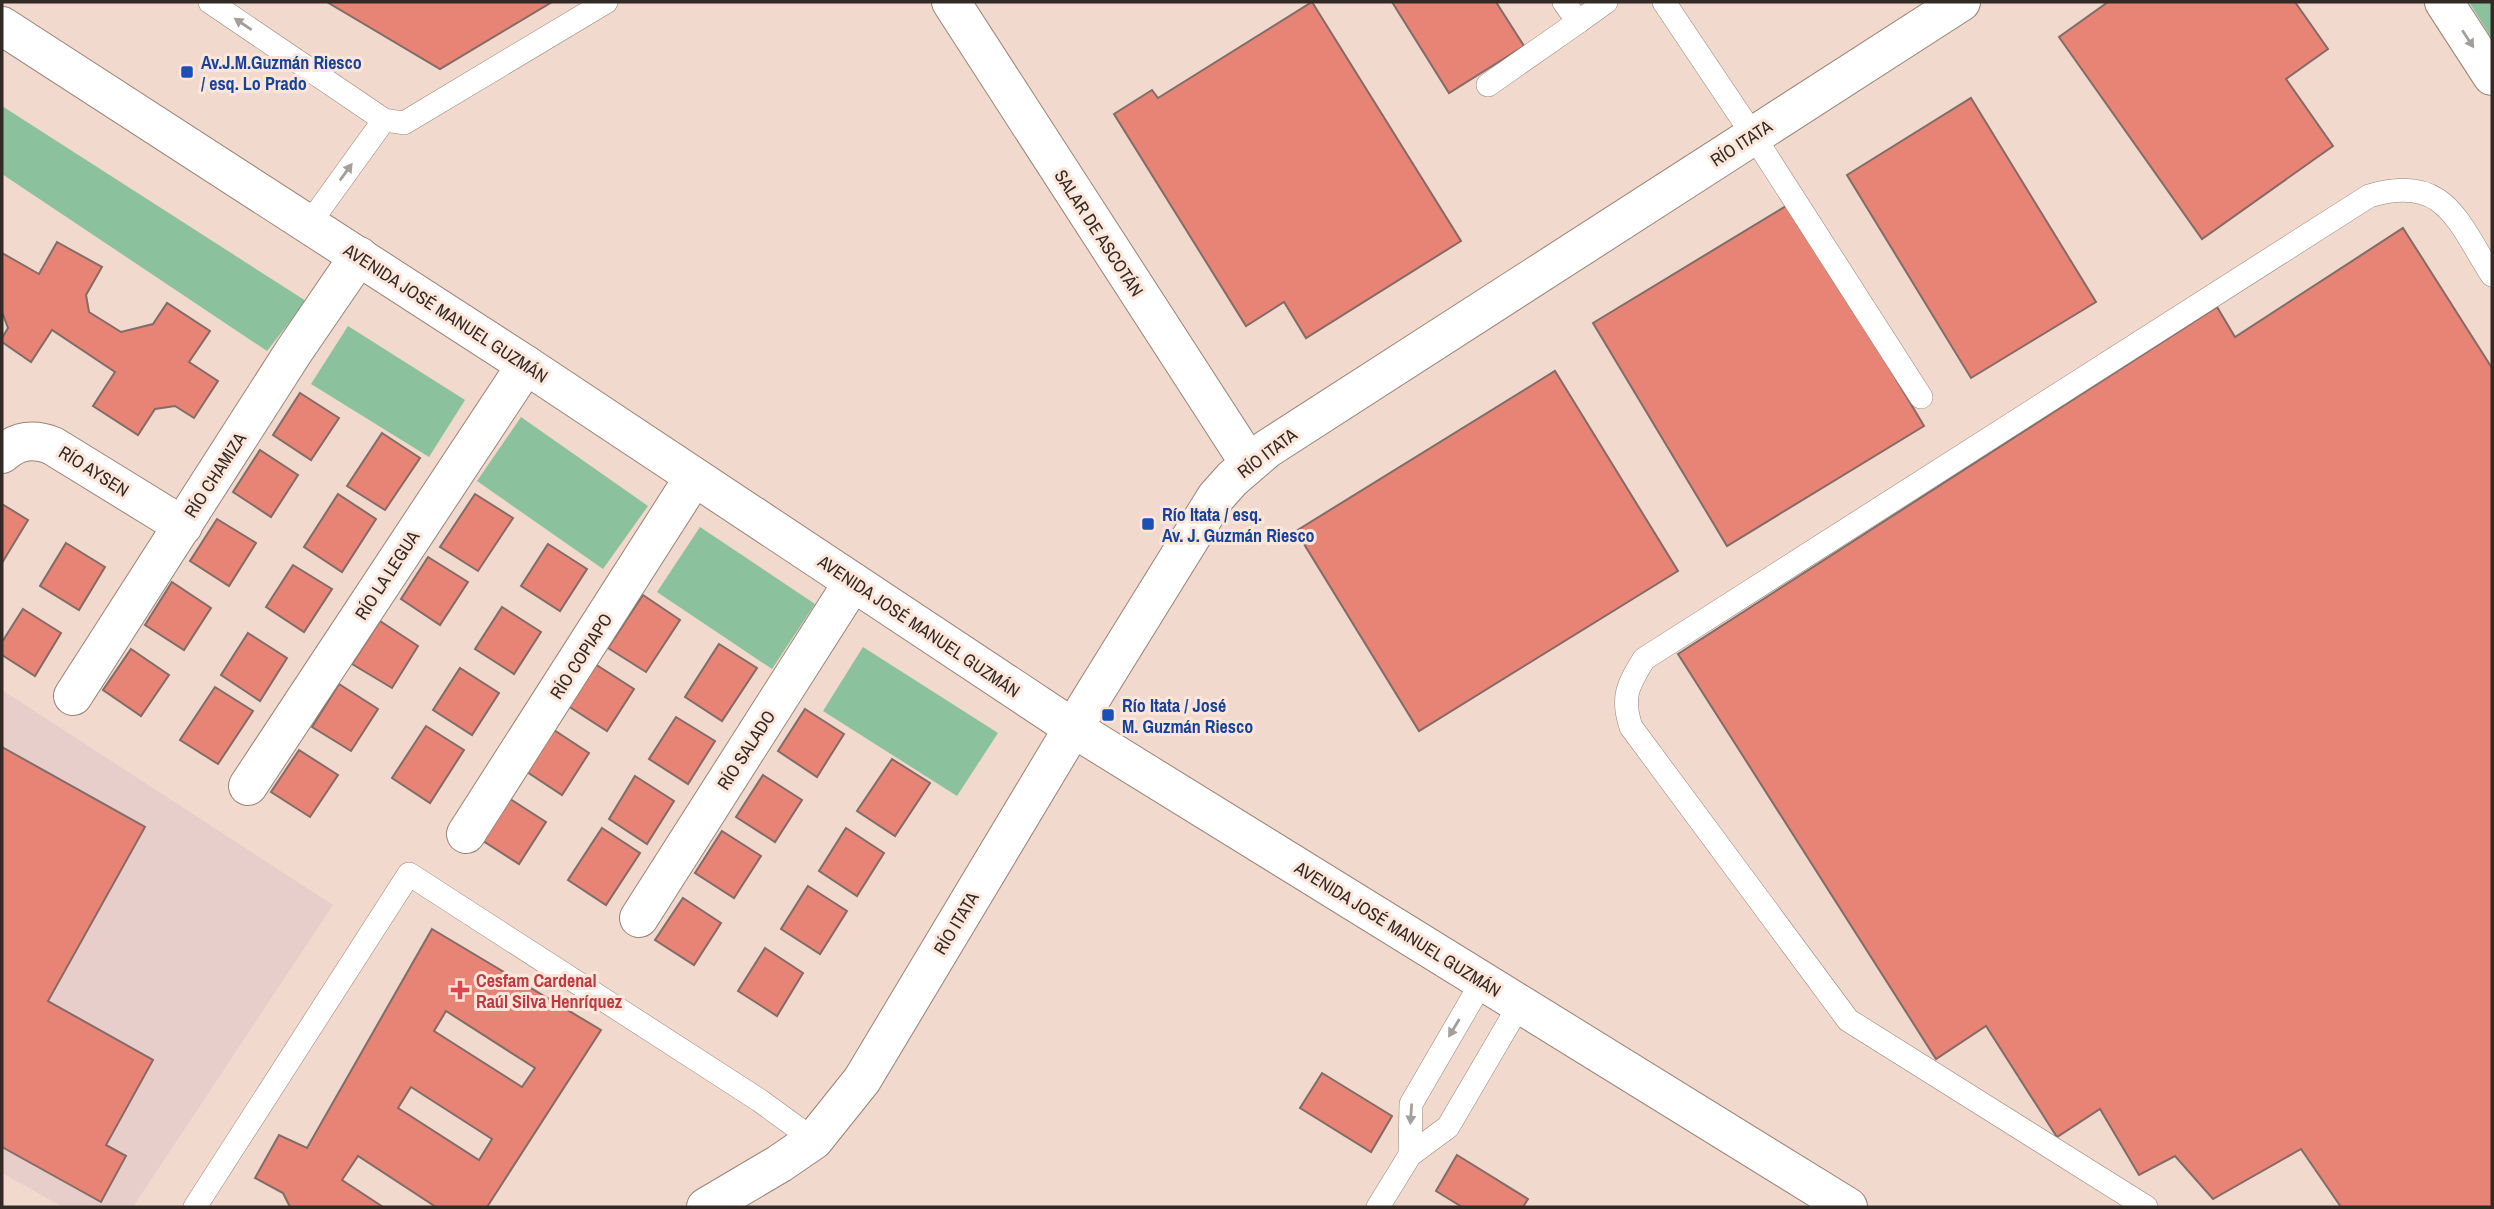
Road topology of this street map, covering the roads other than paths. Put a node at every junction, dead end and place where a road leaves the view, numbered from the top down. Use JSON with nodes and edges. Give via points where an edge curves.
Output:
{"nodes":[{"id":1,"x":210,"y":2,"type":"edge"},
{"id":2,"x":606,"y":2,"type":"edge"},
{"id":3,"x":951,"y":2,"type":"edge"},
{"id":4,"x":1564,"y":2,"type":"edge"},
{"id":5,"x":1606,"y":2,"type":"edge"},
{"id":6,"x":1664,"y":2,"type":"edge"},
{"id":7,"x":1961,"y":2,"type":"edge"},
{"id":8,"x":2444,"y":2,"type":"edge"},
{"id":9,"x":1578,"y":22,"type":"junction"},
{"id":10,"x":2,"y":26,"type":"edge"},
{"id":11,"x":2492,"y":76,"type":"edge"},
{"id":12,"x":1488,"y":85,"type":"dead end"},
{"id":13,"x":394,"y":122,"type":"junction"},
{"id":14,"x":1754,"y":135,"type":"junction"},
{"id":15,"x":309,"y":224,"type":"junction"},
{"id":16,"x":359,"y":256,"type":"junction"},
{"id":17,"x":2492,"y":275,"type":"edge"},
{"id":18,"x":526,"y":365,"type":"junction"},
{"id":19,"x":1922,"y":397,"type":"dead end"},
{"id":20,"x":2,"y":454,"type":"edge"},
{"id":21,"x":1249,"y":463,"type":"junction"},
{"id":22,"x":694,"y":477,"type":"junction"},
{"id":23,"x":183,"y":526,"type":"junction"},
{"id":24,"x":853,"y":582,"type":"junction"},
{"id":25,"x":74,"y":696,"type":"dead end"},
{"id":26,"x":1073,"y":728,"type":"junction"},
{"id":27,"x":248,"y":786,"type":"dead end"},
{"id":28,"x":466,"y":834,"type":"dead end"},
{"id":29,"x":639,"y":918,"type":"dead end"},
{"id":30,"x":1483,"y":981,"type":"junction"},
{"id":31,"x":1520,"y":1004,"type":"junction"},
{"id":32,"x":814,"y":1140,"type":"junction"},
{"id":33,"x":1410,"y":1155,"type":"junction"},
{"id":34,"x":195,"y":1207,"type":"edge"},
{"id":35,"x":706,"y":1207,"type":"edge"},
{"id":36,"x":1378,"y":1207,"type":"edge"},
{"id":37,"x":1848,"y":1207,"type":"edge"},
{"id":38,"x":2146,"y":1207,"type":"edge"}],
"edges":[{"from":13,"to":1,"type":"lane","one_way":true},
{"from":2,"to":13,"type":"lane"},
{"from":3,"to":21,"type":"street","name":"SALAR DE ASCOTÁN"},
{"from":4,"to":9,"type":"lane"},
{"from":5,"to":9,"type":"lane"},
{"from":6,"to":14,"type":"lane"},
{"from":7,"to":14,"type":"street","name":"RÍO ITATA"},
{"from":8,"to":11,"type":"street","one_way":true},
{"from":9,"to":12,"type":"lane"},
{"from":10,"to":15,"type":"street","name":"AVENIDA JOSÉ MANUEL GUZMÁN"},
{"from":15,"to":13,"type":"lane","one_way":true},
{"from":14,"to":19,"type":"lane"},
{"from":14,"to":21,"type":"street","name":"RÍO ITATA"},
{"from":15,"to":16,"type":"street","name":"AVENIDA JOSÉ MANUEL GUZMÁN"},
{"from":16,"to":18,"type":"street","name":"AVENIDA JOSÉ MANUEL GUZMÁN"},
{"from":16,"to":23,"type":"street","name":"RÍO CHAMIZA"},
{"from":17,"to":38,"type":"lane","via":[[2448,207],[2431,195],[2410,188],[2369,196],[1644,659],[1626,692],[1631,727],[1848,1020]]},
{"from":18,"to":22,"type":"street","name":"AVENIDA JOSÉ MANUEL GUZMÁN"},
{"from":18,"to":27,"type":"street","name":"RÍO LA LEGUA"},
{"from":20,"to":23,"type":"street","name":"RÍO AYSEN","via":[[25,441],[40,440]]},
{"from":21,"to":26,"type":"street","name":"RÍO ITATA","via":[[1216,497]]},
{"from":22,"to":24,"type":"street","name":"AVENIDA JOSÉ MANUEL GUZMÁN"},
{"from":22,"to":28,"type":"street","name":"RÍO COPIAPO"},
{"from":23,"to":25,"type":"street","name":"RÍO CHAMIZA"},
{"from":24,"to":26,"type":"street","name":"AVENIDA JOSÉ MANUEL GUZMÁN"},
{"from":24,"to":29,"type":"street","name":"RÍO SALADO"},
{"from":26,"to":30,"type":"street","name":"AVENIDA JOSÉ MANUEL GUZMÁN"},
{"from":26,"to":32,"type":"street","name":"RÍO ITATA","via":[[862,1080]]},
{"from":30,"to":31,"type":"street","name":"AVENIDA JOSÉ MANUEL GUZMÁN"},
{"from":30,"to":33,"type":"lane","one_way":true,"via":[[1411,1104]]},
{"from":31,"to":33,"type":"lane","via":[[1448,1127]]},
{"from":31,"to":37,"type":"street","name":"AVENIDA JOSÉ MANUEL GUZMÁN"},
{"from":32,"to":34,"type":"lane","via":[[409,874]]},
{"from":32,"to":35,"type":"street","name":"RÍO ITATA"},
{"from":33,"to":36,"type":"lane"}]}
